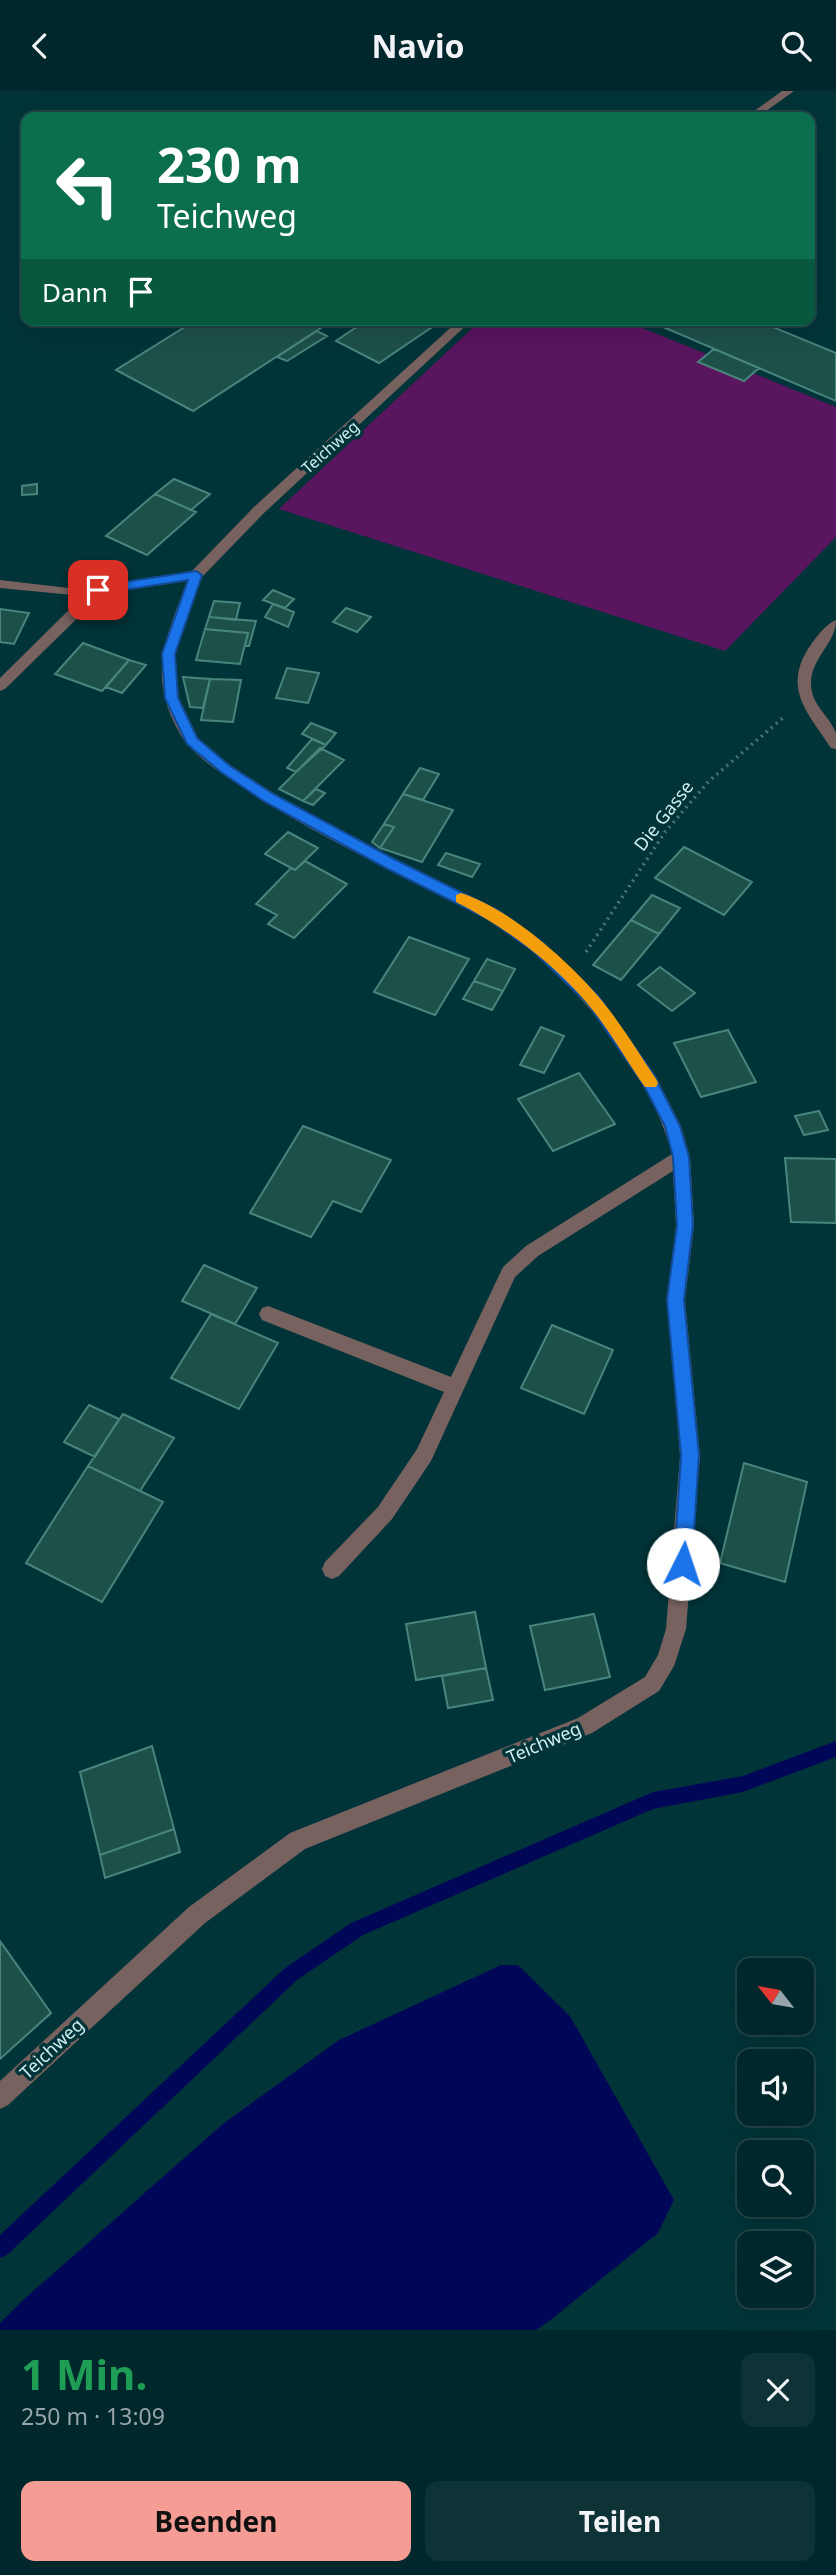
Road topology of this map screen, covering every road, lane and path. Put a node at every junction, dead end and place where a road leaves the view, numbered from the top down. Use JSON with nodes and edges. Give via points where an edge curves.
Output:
{"nodes":[{"id":1,"x":789,"y":91,"type":"edge"},
{"id":2,"x":758,"y":112,"type":"edge"},
{"id":3,"x":459,"y":326,"type":"edge"},
{"id":4,"x":196,"y":575,"type":"junction"},
{"id":5,"x":0,"y":584,"type":"edge"},
{"id":6,"x":98,"y":590,"type":"junction"},
{"id":7,"x":836,"y":625,"type":"edge"},
{"id":8,"x":0,"y":686,"type":"edge"},
{"id":9,"x":806,"y":698,"type":"junction"},
{"id":10,"x":836,"y":744,"type":"edge"},
{"id":11,"x":569,"y":975,"type":"junction"},
{"id":12,"x":681,"y":1157,"type":"junction"},
{"id":13,"x":268,"y":1314,"type":"dead end"},
{"id":14,"x":456,"y":1388,"type":"junction"},
{"id":15,"x":332,"y":1569,"type":"dead end"},
{"id":16,"x":0,"y":2097,"type":"edge"}],
"edges":[{"from":1,"to":2,"type":"street"},
{"from":3,"to":4,"type":"street","name":"Teichweg","via":[[259,510]]},
{"from":4,"to":6,"type":"street"},
{"from":4,"to":11,"type":"street","name":"Teichweg","via":[[169,654],[172,698],[192,741],[270,798],[494,915]]},
{"from":5,"to":6,"type":"street","via":[[77,593]]},
{"from":6,"to":8,"type":"street"},
{"from":7,"to":9,"type":"street","via":[[818,642],[805,670]]},
{"from":9,"to":10,"type":"street"},
{"from":9,"to":11,"type":"path","name":"Die Gasse","via":[[709,781],[665,832]]},
{"from":11,"to":12,"type":"street","name":"Teichweg","via":[[593,1000],[649,1080],[673,1126]]},
{"from":12,"to":14,"type":"street","via":[[532,1251],[509,1272]]},
{"from":12,"to":16,"type":"street","name":"Teichweg","via":[[685,1225],[676,1300],[690,1455],[676,1629],[667,1659],[652,1684],[585,1726],[298,1841],[197,1915]]},
{"from":13,"to":14,"type":"street"},
{"from":14,"to":15,"type":"street","via":[[425,1455],[385,1513]]}]}
